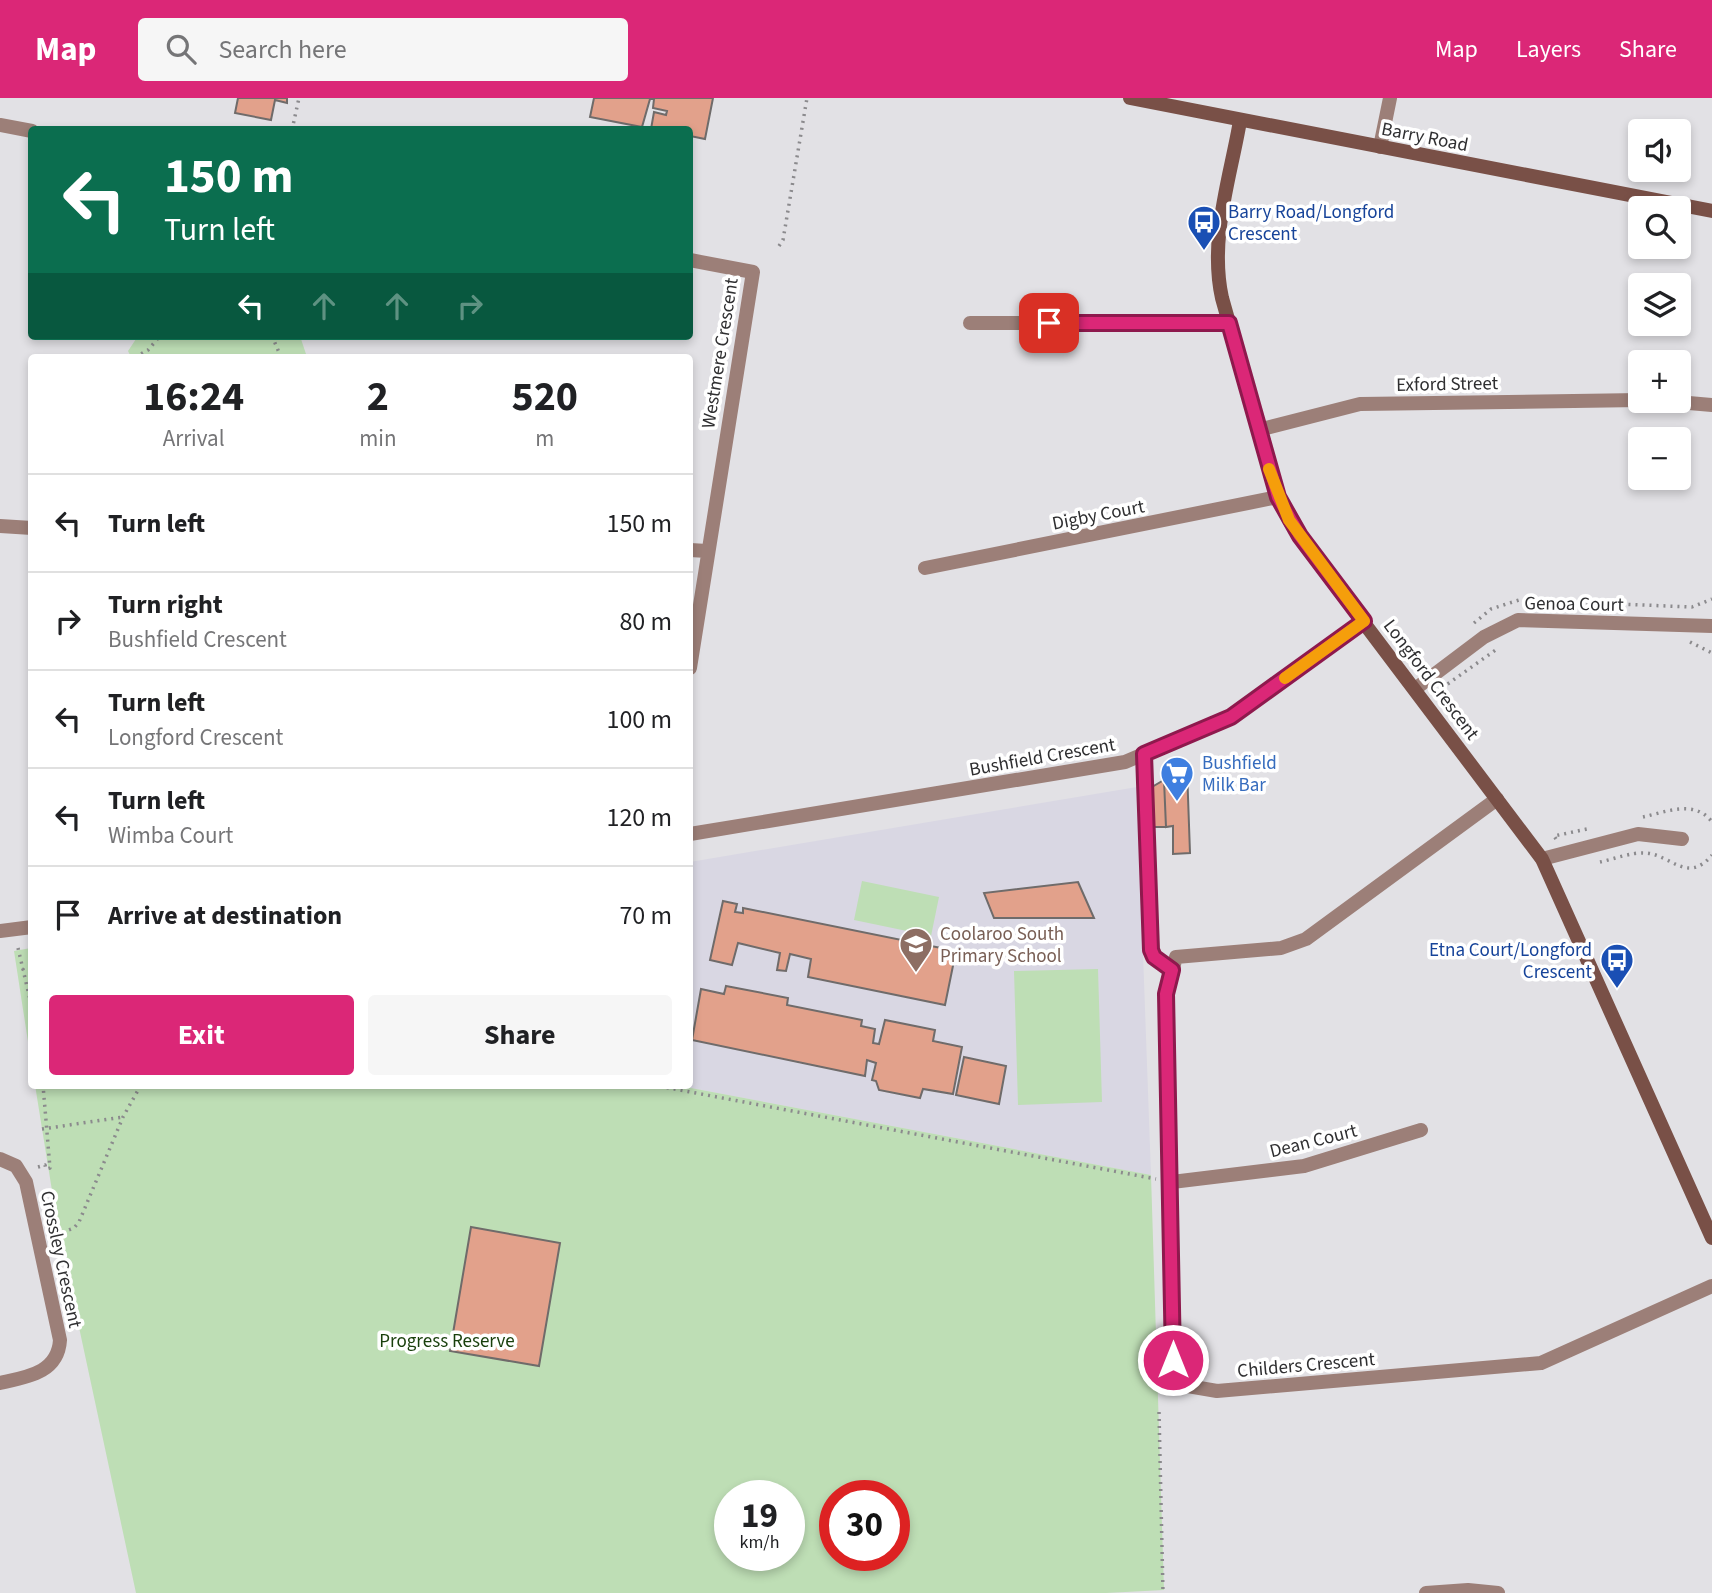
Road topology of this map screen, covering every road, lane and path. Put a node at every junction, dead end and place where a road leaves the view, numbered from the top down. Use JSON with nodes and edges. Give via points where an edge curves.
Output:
{"nodes":[{"id":1,"x":299,"y":98,"type":"edge"},
{"id":2,"x":807,"y":98,"type":"edge"},
{"id":3,"x":1130,"y":98,"type":"edge"},
{"id":4,"x":1390,"y":98,"type":"edge"},
{"id":5,"x":1240,"y":121,"type":"junction"},
{"id":6,"x":0,"y":125,"type":"edge"},
{"id":7,"x":293,"y":126,"type":"edge"},
{"id":8,"x":28,"y":130,"type":"edge"},
{"id":9,"x":1380,"y":147,"type":"junction"},
{"id":10,"x":1712,"y":212,"type":"edge"},
{"id":11,"x":779,"y":246,"type":"dead end"},
{"id":12,"x":693,"y":261,"type":"edge"},
{"id":13,"x":970,"y":323,"type":"dead end"},
{"id":14,"x":1229,"y":323,"type":"junction"},
{"id":15,"x":157,"y":340,"type":"edge"},
{"id":16,"x":141,"y":354,"type":"edge"},
{"id":17,"x":1628,"y":400,"type":"edge"},
{"id":18,"x":1691,"y":403,"type":"edge"},
{"id":19,"x":1712,"y":405,"type":"edge"},
{"id":20,"x":1258,"y":429,"type":"junction"},
{"id":21,"x":1278,"y":497,"type":"junction"},
{"id":22,"x":0,"y":526,"type":"edge"},
{"id":23,"x":28,"y":528,"type":"edge"},
{"id":24,"x":693,"y":550,"type":"edge"},
{"id":25,"x":707,"y":551,"type":"junction"},
{"id":26,"x":925,"y":568,"type":"dead end"},
{"id":27,"x":1364,"y":621,"type":"junction"},
{"id":28,"x":1712,"y":626,"type":"edge"},
{"id":29,"x":693,"y":647,"type":"edge"},
{"id":30,"x":1415,"y":689,"type":"junction"},
{"id":31,"x":1144,"y":754,"type":"junction"},
{"id":32,"x":1497,"y":799,"type":"junction"},
{"id":33,"x":693,"y":834,"type":"edge"},
{"id":34,"x":1682,"y":839,"type":"dead end"},
{"id":35,"x":1542,"y":859,"type":"junction"},
{"id":36,"x":28,"y":927,"type":"edge"},
{"id":37,"x":0,"y":931,"type":"edge"},
{"id":38,"x":18,"y":948,"type":"dead end"},
{"id":39,"x":22,"y":969,"type":"junction"},
{"id":40,"x":1172,"y":970,"type":"junction"},
{"id":41,"x":28,"y":971,"type":"edge"},
{"id":42,"x":28,"y":992,"type":"edge"},
{"id":43,"x":43,"y":1089,"type":"edge"},
{"id":44,"x":139,"y":1089,"type":"edge"},
{"id":45,"x":674,"y":1089,"type":"edge"},
{"id":46,"x":122,"y":1117,"type":"junction"},
{"id":47,"x":45,"y":1129,"type":"junction"},
{"id":48,"x":1421,"y":1130,"type":"dead end"},
{"id":49,"x":0,"y":1158,"type":"edge"},
{"id":50,"x":38,"y":1167,"type":"dead end"},
{"id":51,"x":1172,"y":1182,"type":"junction"},
{"id":52,"x":56,"y":1235,"type":"dead end"},
{"id":53,"x":1712,"y":1238,"type":"edge"},
{"id":54,"x":1712,"y":1286,"type":"edge"},
{"id":55,"x":0,"y":1384,"type":"edge"},
{"id":56,"x":1158,"y":1412,"type":"dead end"},
{"id":57,"x":1163,"y":1592,"type":"edge"},
{"id":58,"x":1426,"y":1593,"type":"edge"},
{"id":59,"x":1495,"y":1593,"type":"edge"}],
"edges":[{"from":1,"to":7,"type":"path"},
{"from":2,"to":11,"type":"path"},
{"from":3,"to":5,"type":"street","name":"Barry Road"},
{"from":4,"to":9,"type":"street"},
{"from":5,"to":9,"type":"street","name":"Barry Road"},
{"from":5,"to":14,"type":"street","name":"Longford Crescent","via":[[1216,256]]},
{"from":6,"to":8,"type":"street"},
{"from":9,"to":10,"type":"street","name":"Barry Road"},
{"from":12,"to":25,"type":"street","name":"Westmere Crescent","via":[[753,272]]},
{"from":13,"to":14,"type":"street"},
{"from":14,"to":20,"type":"street","name":"Longford Crescent"},
{"from":15,"to":16,"type":"path"},
{"from":17,"to":20,"type":"street","name":"Exford Street","via":[[1360,404]]},
{"from":18,"to":19,"type":"street"},
{"from":20,"to":21,"type":"street","name":"Longford Crescent"},
{"from":21,"to":26,"type":"street","name":"Digby Court"},
{"from":21,"to":27,"type":"street","name":"Longford Crescent","via":[[1300,536]]},
{"from":22,"to":23,"type":"street"},
{"from":24,"to":25,"type":"street"},
{"from":25,"to":29,"type":"street","name":"Westmere Crescent"},
{"from":27,"to":30,"type":"street","name":"Longford Crescent"},
{"from":27,"to":31,"type":"street","name":"Bushfield Crescent","via":[[1231,717]]},
{"from":28,"to":30,"type":"street","name":"Genoa Court","via":[[1518,620],[1501,625]]},
{"from":30,"to":32,"type":"street","name":"Longford Crescent"},
{"from":31,"to":33,"type":"street","name":"Bushfield Crescent","via":[[1125,762]]},
{"from":31,"to":40,"type":"lane","via":[[1151,950]]},
{"from":32,"to":35,"type":"street","name":"Longford Crescent"},
{"from":32,"to":40,"type":"street","via":[[1306,939],[1281,948],[1176,957]]},
{"from":34,"to":35,"type":"street","via":[[1638,834]]},
{"from":35,"to":53,"type":"street","name":"Longford Crescent"},
{"from":36,"to":37,"type":"street"},
{"from":38,"to":39,"type":"path"},
{"from":39,"to":41,"type":"path"},
{"from":39,"to":42,"type":"path"},
{"from":40,"to":51,"type":"street","name":"Childers Crescent","via":[[1166,994]]},
{"from":43,"to":47,"type":"path"},
{"from":44,"to":46,"type":"path"},
{"from":45,"to":51,"type":"path"},
{"from":46,"to":47,"type":"path"},
{"from":46,"to":52,"type":"path","via":[[79,1222]]},
{"from":47,"to":50,"type":"path","via":[[50,1168]]},
{"from":48,"to":51,"type":"street","name":"Dean Court","via":[[1304,1166]]},
{"from":49,"to":55,"type":"street","name":"Crossley Crescent","via":[[16,1166],[26,1182],[60,1339],[50,1366]]},
{"from":51,"to":54,"type":"street","name":"Childers Crescent","via":[[1173,1360],[1182,1385],[1217,1391],[1541,1363]]},
{"from":56,"to":57,"type":"path"},
{"from":58,"to":59,"type":"street"}]}
